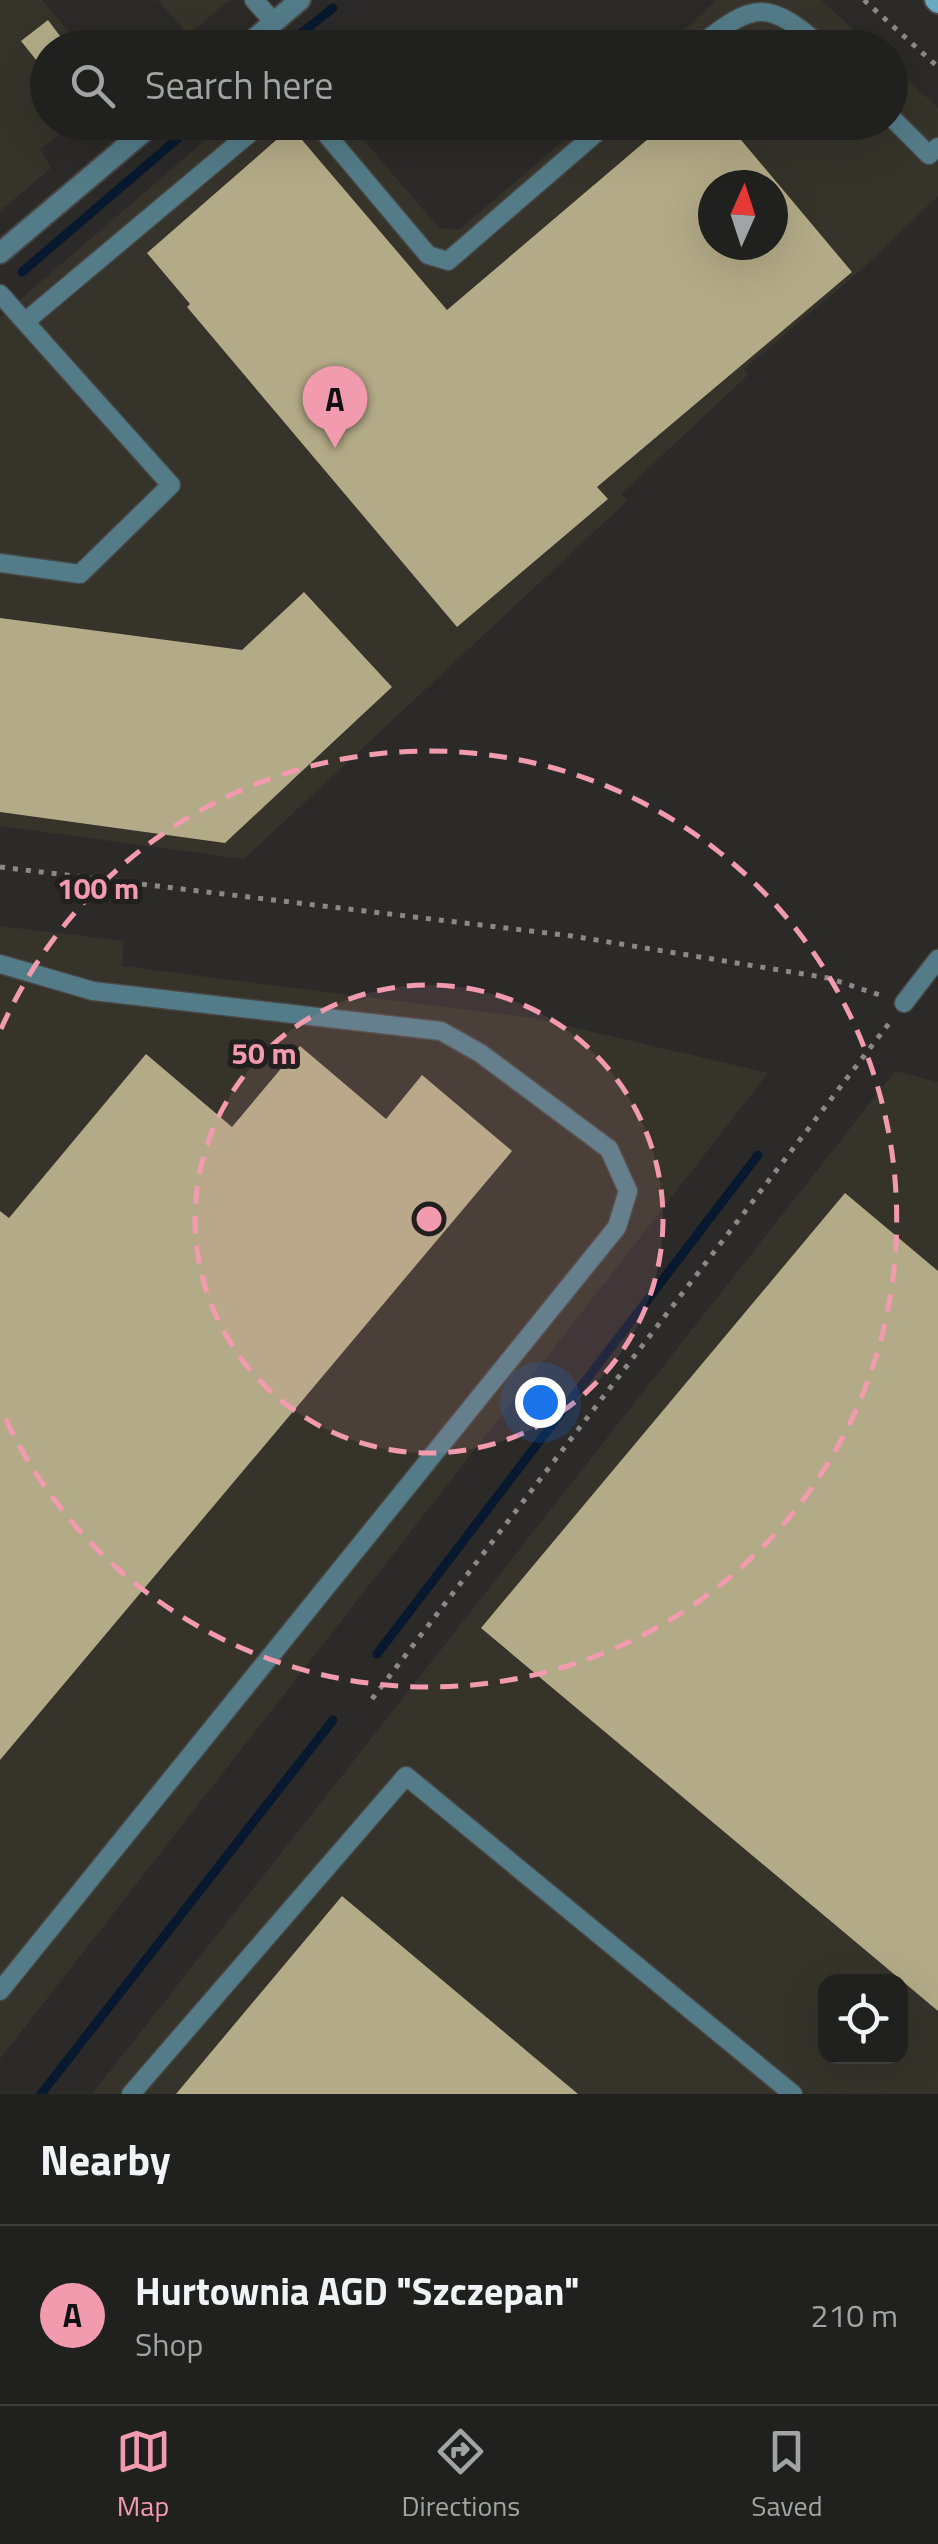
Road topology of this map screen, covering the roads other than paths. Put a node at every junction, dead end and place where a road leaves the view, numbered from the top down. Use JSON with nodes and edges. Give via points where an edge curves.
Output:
{"nodes":[{"id":1,"x":254,"y":0,"type":"edge"},
{"id":2,"x":300,"y":0,"type":"edge"},
{"id":3,"x":274,"y":22,"type":"junction"},
{"id":4,"x":265,"y":30,"type":"edge"},
{"id":5,"x":717,"y":30,"type":"edge"},
{"id":6,"x":807,"y":30,"type":"edge"},
{"id":7,"x":908,"y":134,"type":"edge"},
{"id":8,"x":134,"y":140,"type":"edge"},
{"id":9,"x":242,"y":140,"type":"edge"},
{"id":10,"x":331,"y":140,"type":"edge"},
{"id":11,"x":588,"y":140,"type":"edge"},
{"id":12,"x":938,"y":148,"type":"edge"},
{"id":13,"x":0,"y":253,"type":"edge"},
{"id":14,"x":0,"y":294,"type":"edge"},
{"id":15,"x":26,"y":321,"type":"junction"},
{"id":16,"x":0,"y":563,"type":"edge"},
{"id":17,"x":938,"y":959,"type":"edge"},
{"id":18,"x":0,"y":964,"type":"edge"},
{"id":19,"x":904,"y":1004,"type":"road end"},
{"id":20,"x":0,"y":1991,"type":"edge"},
{"id":21,"x":131,"y":2094,"type":"edge"},
{"id":22,"x":792,"y":2094,"type":"edge"}],
"edges":[{"from":1,"to":3,"type":"lane"},
{"from":2,"to":3,"type":"street"},
{"from":3,"to":4,"type":"street"},
{"from":5,"to":6,"type":"lane","via":[[740,10],[765,5],[788,10]]},
{"from":7,"to":12,"type":"lane","via":[[929,156]]},
{"from":8,"to":13,"type":"street"},
{"from":9,"to":15,"type":"lane"},
{"from":10,"to":11,"type":"lane","via":[[428,255],[448,261]]},
{"from":14,"to":15,"type":"lane"},
{"from":15,"to":16,"type":"lane","via":[[171,485],[80,574]]},
{"from":17,"to":19,"type":"lane"},
{"from":18,"to":20,"type":"lane","via":[[93,991],[442,1031],[609,1149],[628,1191],[618,1227]]},
{"from":21,"to":22,"type":"lane","via":[[406,1776]]}]}
